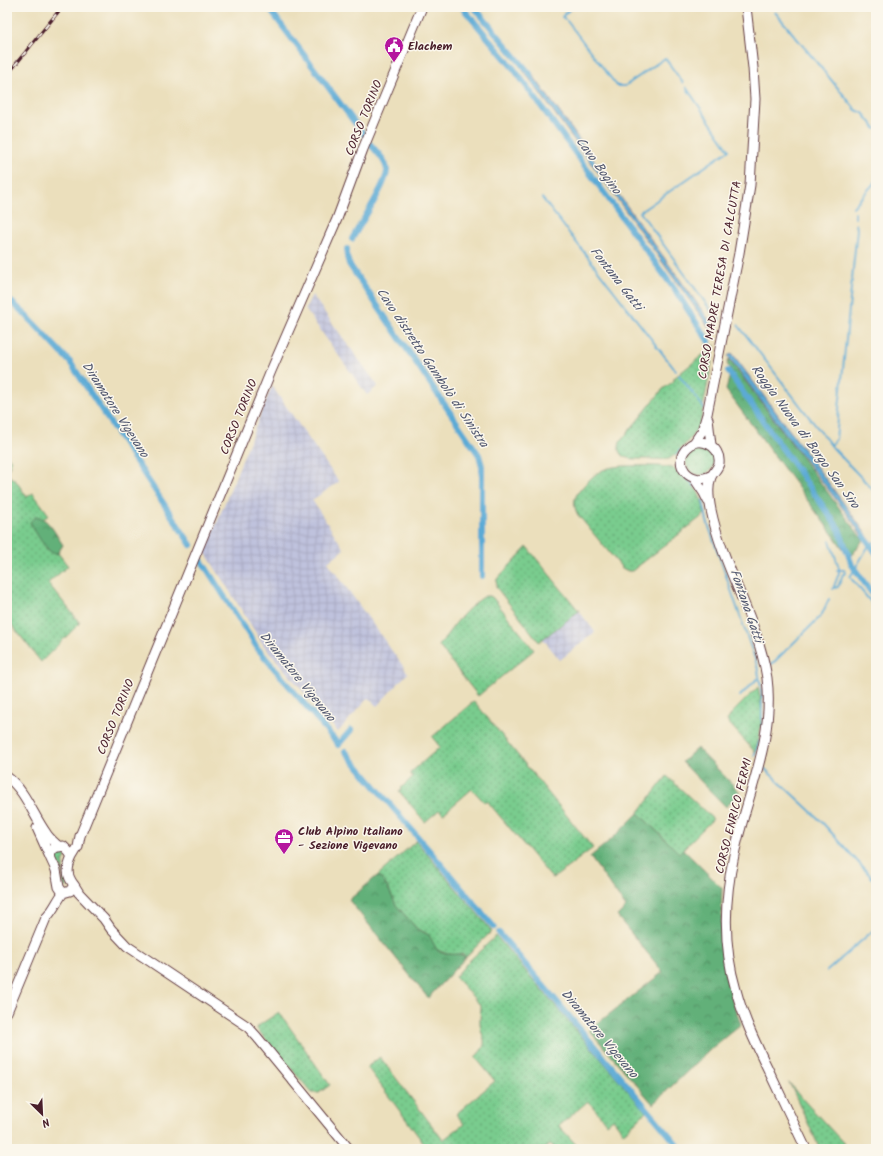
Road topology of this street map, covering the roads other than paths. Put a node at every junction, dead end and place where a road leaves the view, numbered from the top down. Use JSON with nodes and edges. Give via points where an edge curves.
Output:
{"nodes":[{"id":1,"x":422,"y":7,"type":"edge"},
{"id":2,"x":746,"y":7,"type":"edge"},
{"id":3,"x":707,"y":414,"type":"junction"},
{"id":4,"x":694,"y":443,"type":"junction"},
{"id":5,"x":711,"y":445,"type":"junction"},
{"id":6,"x":712,"y":475,"type":"junction"},
{"id":7,"x":694,"y":478,"type":"junction"},
{"id":8,"x":710,"y":507,"type":"junction"},
{"id":9,"x":7,"y":777,"type":"edge"},
{"id":10,"x":32,"y":809,"type":"junction"},
{"id":11,"x":80,"y":836,"type":"junction"},
{"id":12,"x":61,"y":846,"type":"junction"},
{"id":13,"x":50,"y":856,"type":"junction"},
{"id":14,"x":72,"y":857,"type":"junction"},
{"id":15,"x":58,"y":883,"type":"junction"},
{"id":16,"x":74,"y":885,"type":"junction"},
{"id":17,"x":65,"y":893,"type":"junction"},
{"id":18,"x":46,"y":918,"type":"junction"},
{"id":19,"x":111,"y":929,"type":"junction"},
{"id":20,"x":7,"y":1012,"type":"edge"},
{"id":21,"x":349,"y":1149,"type":"edge"},
{"id":22,"x":806,"y":1149,"type":"edge"}],
"edges":[{"from":1,"to":11,"type":"main road","name":"CORSO TORINO","via":[[337,219],[271,371]]},
{"from":2,"to":3,"type":"main road","name":"CORSO MADRE TERESA DI CALCUTTA","via":[[755,99],[750,185]]},
{"from":3,"to":4,"type":"main road","name":"CORSO MADRE TERESA DI CALCUTTA","via":[[702,431]]},
{"from":3,"to":5,"type":"main road","name":"CORSO MADRE TERESA DI CALCUTTA"},
{"from":4,"to":5,"type":"main road"},
{"from":4,"to":7,"type":"main road","via":[[684,451],[681,462],[686,472]]},
{"from":5,"to":6,"type":"main road","via":[[718,455],[719,462]]},
{"from":6,"to":7,"type":"main road","via":[[703,479]]},
{"from":6,"to":8,"type":"main road","name":"CORSO ENRICO FERMI","via":[[708,486]]},
{"from":7,"to":8,"type":"main road","name":"CORSO ENRICO FERMI"},
{"from":8,"to":22,"type":"main road","name":"CORSO ENRICO FERMI","via":[[717,535],[758,638],[768,694],[765,740],[730,877],[726,918],[728,953],[742,1013]]},
{"from":9,"to":10,"type":"main road","via":[[12,780]]},
{"from":10,"to":12,"type":"main road","via":[[45,832]]},
{"from":10,"to":13,"type":"main road"},
{"from":11,"to":12,"type":"main road"},
{"from":11,"to":14,"type":"main road","name":"CORSO TORINO","via":[[78,847]]},
{"from":12,"to":13,"type":"main road","via":[[52,850]]},
{"from":12,"to":14,"type":"main road","via":[[70,852]]},
{"from":13,"to":15,"type":"main road"},
{"from":14,"to":16,"type":"main road","name":"CORSO TORINO","via":[[68,872]]},
{"from":15,"to":17,"type":"main road","via":[[60,890]]},
{"from":15,"to":18,"type":"main road","via":[[47,908]]},
{"from":16,"to":17,"type":"main road"},
{"from":16,"to":19,"type":"main road"},
{"from":17,"to":18,"type":"main road","via":[[56,901]]},
{"from":17,"to":19,"type":"main road","via":[[80,901],[101,923]]},
{"from":18,"to":20,"type":"main road"},
{"from":19,"to":21,"type":"main road","via":[[127,946],[247,1026]]}]}
